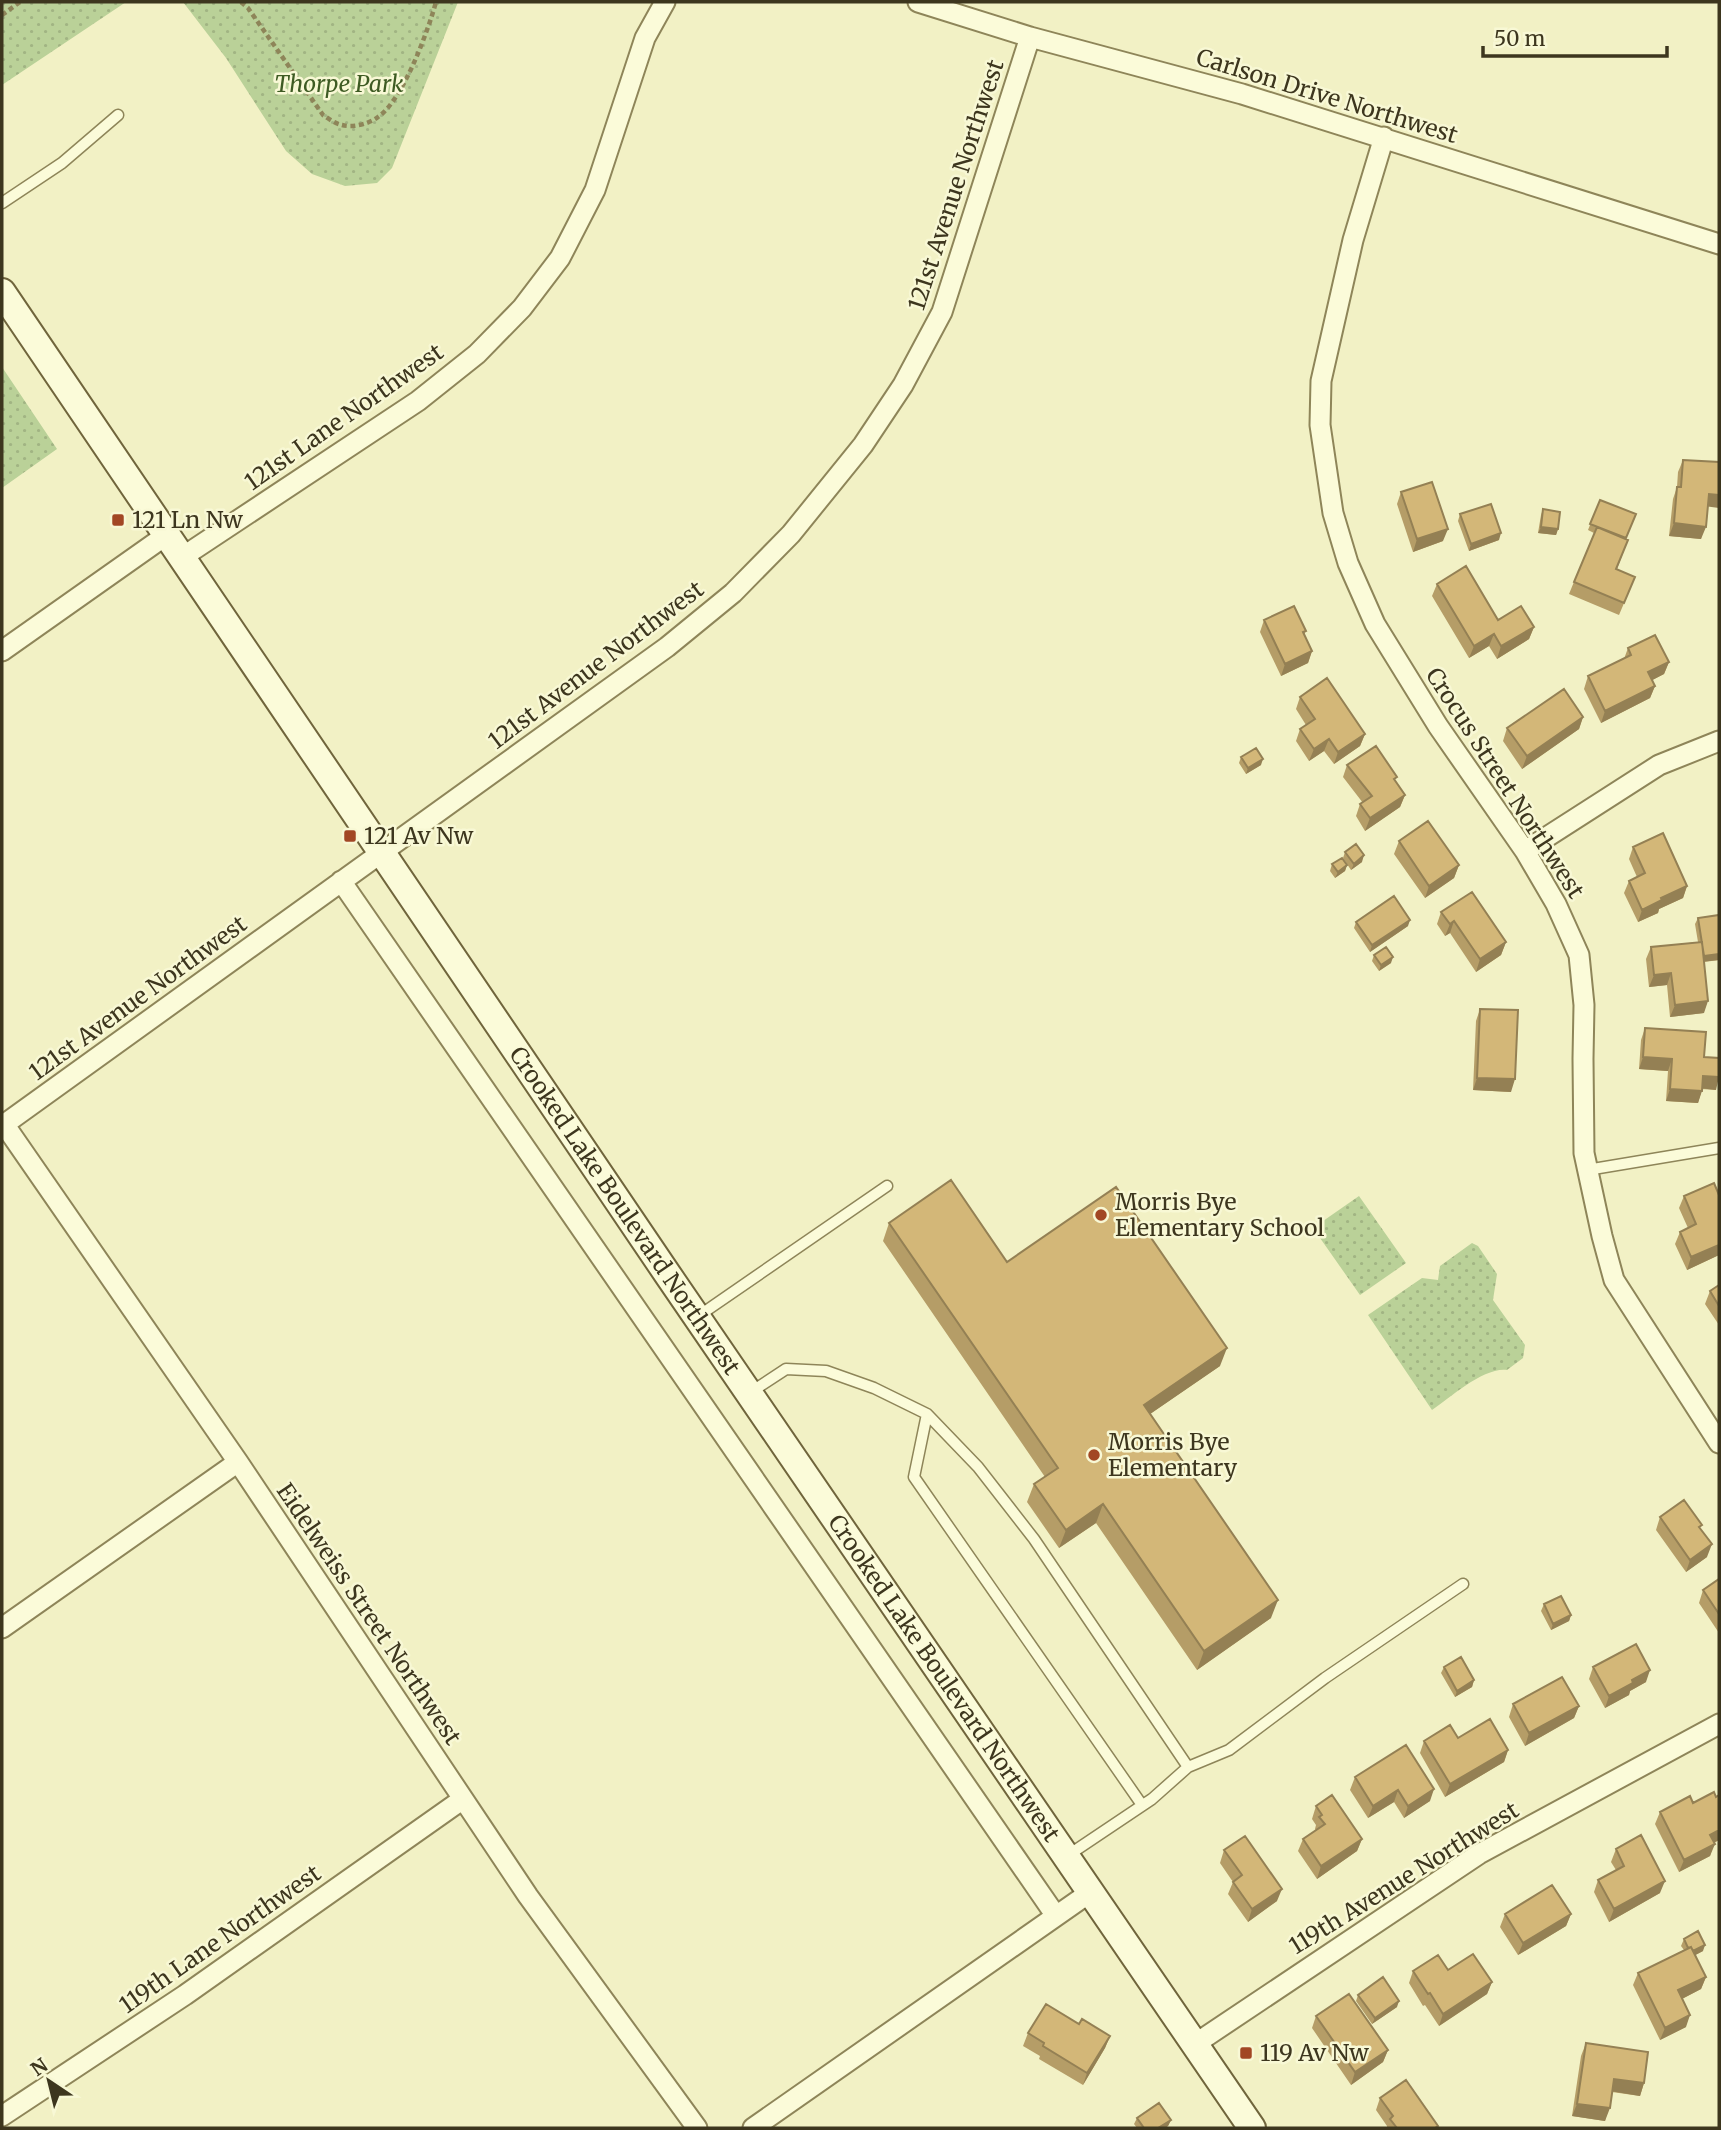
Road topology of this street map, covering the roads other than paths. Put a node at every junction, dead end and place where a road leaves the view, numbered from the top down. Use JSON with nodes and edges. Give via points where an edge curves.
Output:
{"nodes":[{"id":1,"x":665,"y":2,"type":"edge"},
{"id":2,"x":918,"y":2,"type":"edge"},
{"id":3,"x":1031,"y":37,"type":"junction"},
{"id":4,"x":118,"y":115,"type":"dead end"},
{"id":5,"x":1384,"y":137,"type":"junction"},
{"id":6,"x":2,"y":203,"type":"edge"},
{"id":7,"x":1719,"y":243,"type":"edge"},
{"id":8,"x":2,"y":292,"type":"edge"},
{"id":9,"x":166,"y":536,"type":"junction"},
{"id":10,"x":181,"y":558,"type":"junction"},
{"id":11,"x":2,"y":651,"type":"edge"},
{"id":12,"x":1719,"y":741,"type":"edge"},
{"id":13,"x":1525,"y":851,"type":"junction"},
{"id":14,"x":382,"y":853,"type":"junction"},
{"id":15,"x":341,"y":881,"type":"junction"},
{"id":16,"x":3,"y":1125,"type":"edge"},
{"id":17,"x":1719,"y":1148,"type":"edge"},
{"id":18,"x":1587,"y":1170,"type":"junction"},
{"id":19,"x":887,"y":1186,"type":"dead end"},
{"id":20,"x":698,"y":1317,"type":"junction"},
{"id":21,"x":750,"y":1392,"type":"junction"},
{"id":22,"x":926,"y":1414,"type":"junction"},
{"id":23,"x":1719,"y":1443,"type":"edge"},
{"id":24,"x":238,"y":1462,"type":"junction"},
{"id":25,"x":1463,"y":1584,"type":"dead end"},
{"id":26,"x":2,"y":1628,"type":"edge"},
{"id":27,"x":1719,"y":1724,"type":"edge"},
{"id":28,"x":1188,"y":1767,"type":"junction"},
{"id":29,"x":463,"y":1798,"type":"junction"},
{"id":30,"x":1142,"y":1805,"type":"junction"},
{"id":31,"x":1067,"y":1856,"type":"junction"},
{"id":32,"x":1091,"y":1891,"type":"junction"},
{"id":33,"x":1056,"y":1916,"type":"junction"},
{"id":34,"x":1195,"y":2044,"type":"junction"},
{"id":35,"x":2,"y":2116,"type":"edge"},
{"id":36,"x":697,"y":2128,"type":"edge"},
{"id":37,"x":752,"y":2128,"type":"edge"},
{"id":38,"x":1252,"y":2128,"type":"edge"}],
"edges":[{"from":1,"to":10,"type":"street","name":"121st Lane Northwest","via":[[645,38],[596,190],[560,258],[522,308],[477,354],[418,401]]},
{"from":2,"to":3,"type":"street","name":"Carlson Drive Northwest"},
{"from":3,"to":5,"type":"street","name":"Carlson Drive Northwest"},
{"from":3,"to":14,"type":"street","name":"121st Avenue Northwest","via":[[942,312],[903,386],[863,445],[791,534],[733,593],[667,647]]},
{"from":4,"to":6,"type":"lane","via":[[62,163]]},
{"from":5,"to":7,"type":"street","name":"Carlson Drive Northwest"},
{"from":5,"to":13,"type":"street","name":"Crocus Street Northwest","via":[[1353,240],[1321,381],[1320,425],[1333,513],[1348,563],[1375,624],[1438,726]]},
{"from":8,"to":9,"type":"street","name":"Crooked Lake Boulevard Northwest"},
{"from":9,"to":10,"type":"street","name":"Crooked Lake Boulevard Northwest"},
{"from":9,"to":11,"type":"street"},
{"from":10,"to":14,"type":"street","name":"Crooked Lake Boulevard Northwest"},
{"from":12,"to":13,"type":"street","via":[[1659,765]]},
{"from":13,"to":18,"type":"street","name":"Crocus Street Northwest","via":[[1579,955]]},
{"from":14,"to":15,"type":"street","name":"121st Avenue Northwest"},
{"from":14,"to":20,"type":"street","name":"Crooked Lake Boulevard Northwest"},
{"from":15,"to":16,"type":"street","name":"121st Avenue Northwest"},
{"from":15,"to":33,"type":"street"},
{"from":16,"to":24,"type":"street","name":"Eidelweiss Street Northwest"},
{"from":17,"to":18,"type":"lane"},
{"from":18,"to":23,"type":"street","name":"Crocus Street Northwest","via":[[1614,1280]]},
{"from":19,"to":20,"type":"lane"},
{"from":20,"to":21,"type":"street","name":"Crooked Lake Boulevard Northwest"},
{"from":21,"to":22,"type":"lane","via":[[786,1369],[826,1371]]},
{"from":21,"to":31,"type":"street","name":"Crooked Lake Boulevard Northwest"},
{"from":22,"to":28,"type":"lane","via":[[978,1467],[1034,1539]]},
{"from":22,"to":30,"type":"lane","via":[[914,1477]]},
{"from":24,"to":26,"type":"street"},
{"from":24,"to":29,"type":"street","name":"Eidelweiss Street Northwest"},
{"from":25,"to":28,"type":"lane","via":[[1325,1678],[1230,1750]]},
{"from":27,"to":34,"type":"street","name":"119th Avenue Northwest","via":[[1479,1854]]},
{"from":28,"to":30,"type":"lane"},
{"from":29,"to":35,"type":"street","name":"119th Lane Northwest","via":[[185,1995]]},
{"from":29,"to":36,"type":"street","name":"Eidelweiss Street Northwest","via":[[528,1896]]},
{"from":30,"to":31,"type":"lane"},
{"from":31,"to":32,"type":"street","name":"Crooked Lake Boulevard Northwest"},
{"from":32,"to":33,"type":"street"},
{"from":32,"to":34,"type":"street","name":"Crooked Lake Boulevard Northwest"},
{"from":33,"to":37,"type":"street"},
{"from":34,"to":38,"type":"street","name":"Crooked Lake Boulevard Northwest"}]}
